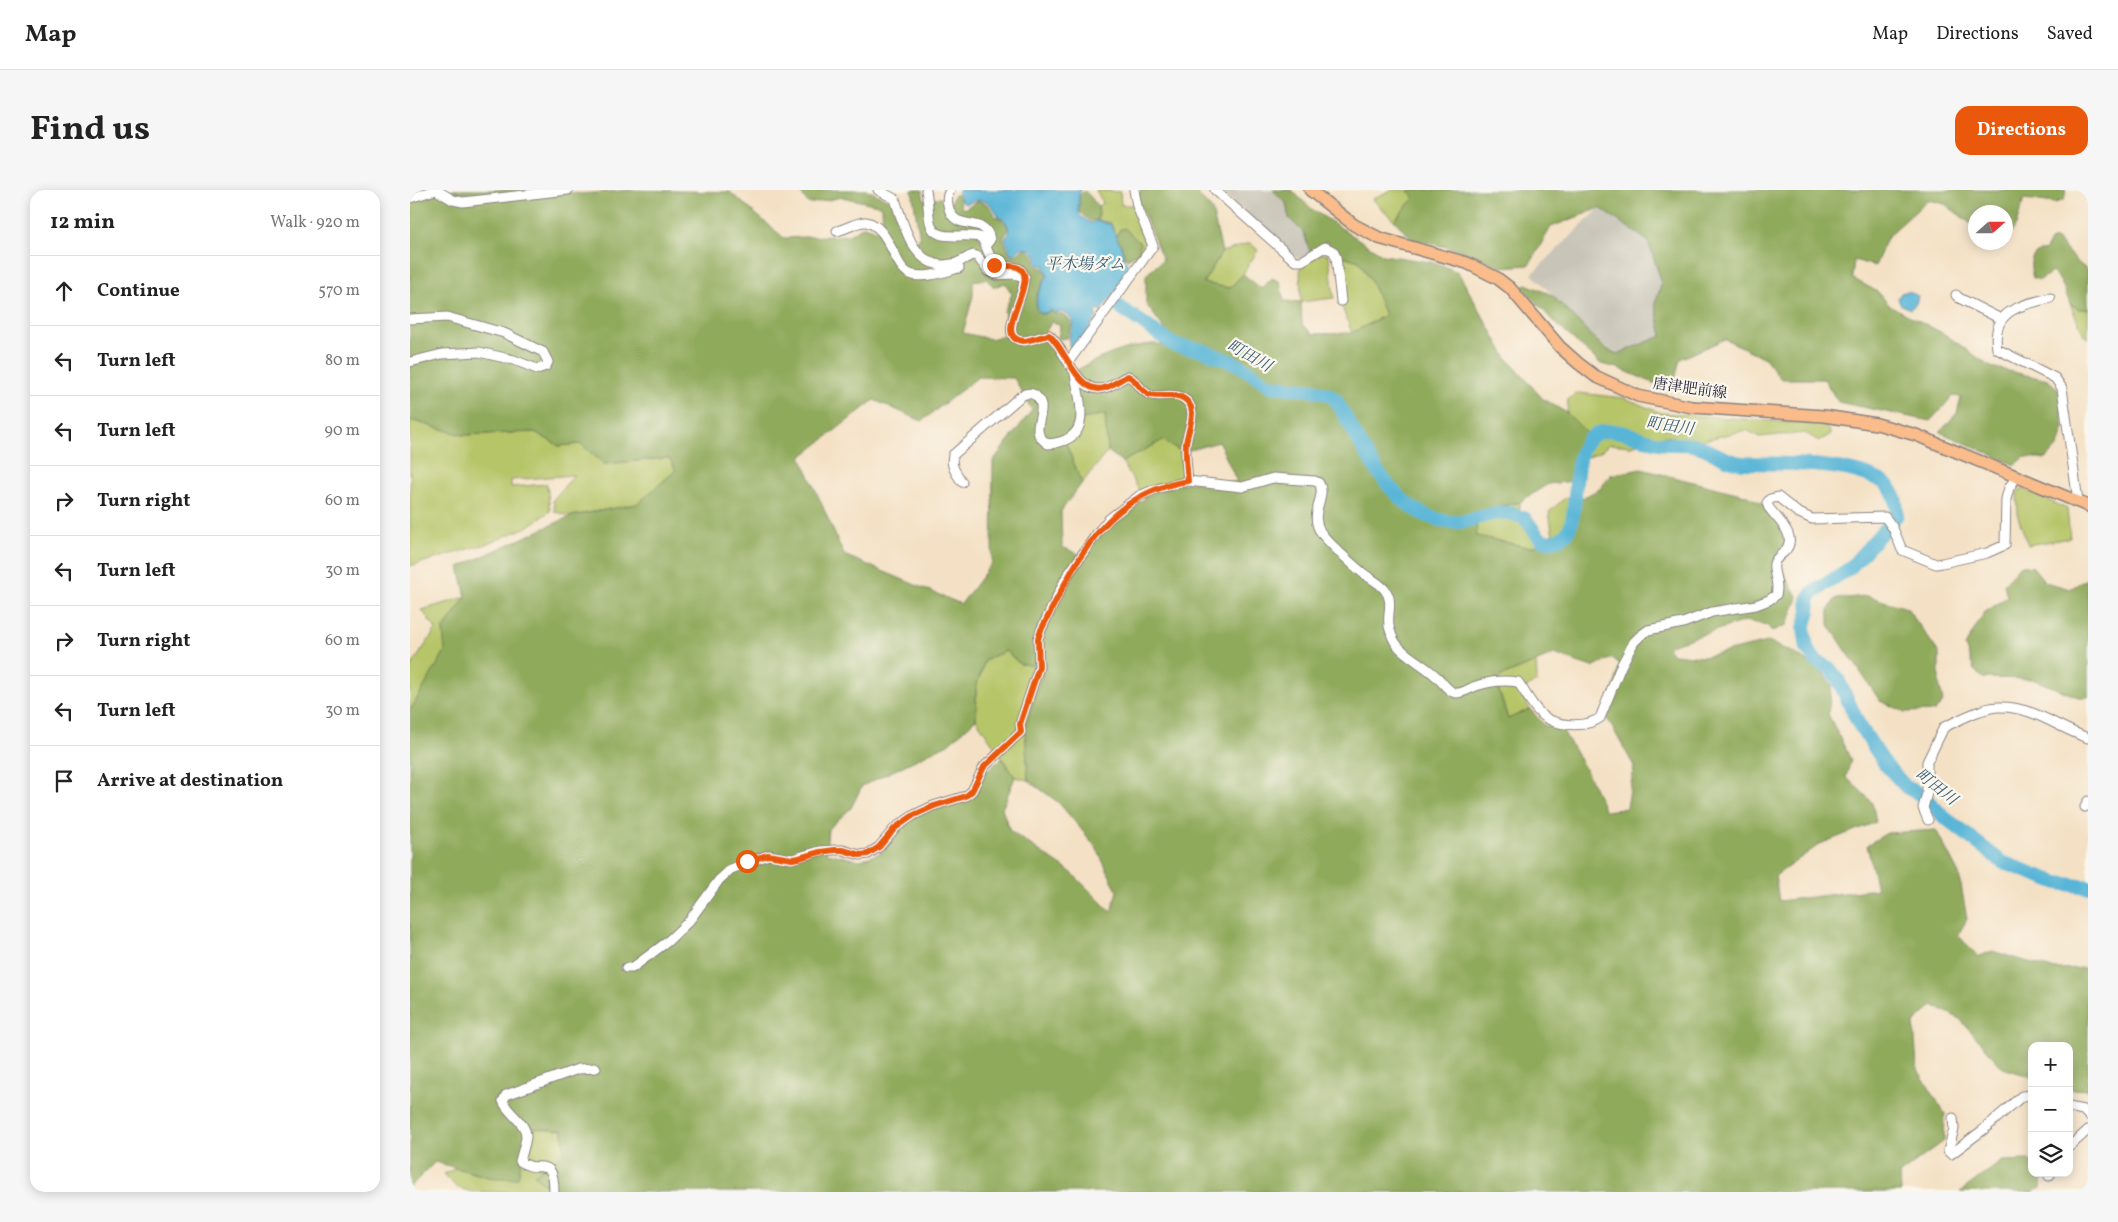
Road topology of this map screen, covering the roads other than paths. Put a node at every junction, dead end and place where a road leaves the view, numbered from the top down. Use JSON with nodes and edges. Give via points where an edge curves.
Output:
{"nodes":[{"id":1,"x":435,"y":190,"type":"edge"},
{"id":2,"x":568,"y":190,"type":"edge"},
{"id":3,"x":878,"y":190,"type":"edge"},
{"id":4,"x":926,"y":190,"type":"edge"},
{"id":5,"x":950,"y":190,"type":"edge"},
{"id":6,"x":1134,"y":190,"type":"edge"},
{"id":7,"x":1215,"y":190,"type":"edge"},
{"id":8,"x":1310,"y":190,"type":"edge"},
{"id":9,"x":410,"y":198,"type":"edge"},
{"id":10,"x":837,"y":231,"type":"dead end"},
{"id":11,"x":986,"y":245,"type":"junction"},
{"id":12,"x":961,"y":261,"type":"junction"},
{"id":13,"x":1025,"y":277,"type":"junction"},
{"id":14,"x":1956,"y":295,"type":"dead end"},
{"id":15,"x":2050,"y":298,"type":"dead end"},
{"id":16,"x":1341,"y":301,"type":"dead end"},
{"id":17,"x":410,"y":319,"type":"edge"},
{"id":18,"x":2001,"y":319,"type":"junction"},
{"id":19,"x":410,"y":362,"type":"edge"},
{"id":20,"x":1068,"y":362,"type":"junction"},
{"id":21,"x":1075,"y":373,"type":"junction"},
{"id":22,"x":2017,"y":476,"type":"junction"},
{"id":23,"x":1188,"y":481,"type":"junction"},
{"id":24,"x":962,"y":482,"type":"dead end"},
{"id":25,"x":2083,"y":503,"type":"edge"},
{"id":26,"x":2088,"y":738,"type":"edge"},
{"id":27,"x":1928,"y":820,"type":"dead end"},
{"id":28,"x":626,"y":968,"type":"dead end"},
{"id":29,"x":596,"y":1068,"type":"dead end"},
{"id":30,"x":2028,"y":1095,"type":"edge"},
{"id":31,"x":2073,"y":1108,"type":"edge"},
{"id":32,"x":2088,"y":1115,"type":"edge"},
{"id":33,"x":1953,"y":1118,"type":"dead end"},
{"id":34,"x":2088,"y":1130,"type":"edge"},
{"id":35,"x":2073,"y":1143,"type":"edge"},
{"id":36,"x":554,"y":1192,"type":"edge"}],
"edges":[{"from":1,"to":2,"type":"street","via":[[463,202]]},
{"from":1,"to":9,"type":"street"},
{"from":3,"to":12,"type":"street","via":[[894,199],[910,241],[925,260],[939,265]]},
{"from":4,"to":11,"type":"street","via":[[933,232],[939,236],[972,234],[982,238]]},
{"from":5,"to":11,"type":"street","via":[[946,198],[951,215],[959,221],[983,226],[989,232],[990,240]]},
{"from":6,"to":20,"type":"street","via":[[1136,206],[1153,246]]},
{"from":7,"to":16,"type":"street","via":[[1295,261],[1302,261],[1325,247],[1333,251]]},
{"from":8,"to":22,"type":"main road","name":"唐津肥前線","via":[[1354,225],[1379,238],[1467,263],[1497,278],[1510,288],[1560,347],[1578,363],[1595,376],[1632,393],[1692,407],[1824,416],[1877,424],[1916,435]]},
{"from":10,"to":12,"type":"street","via":[[865,222],[880,227],[904,269],[912,274],[935,274],[961,267]]},
{"from":11,"to":13,"type":"street","via":[[994,265],[1017,267]]},
{"from":12,"to":13,"type":"street","via":[[973,255],[996,275]]},
{"from":13,"to":20,"type":"street","via":[[1011,330],[1016,338],[1024,341],[1049,335],[1055,339]]},
{"from":14,"to":18,"type":"street"},
{"from":15,"to":18,"type":"street","via":[[2011,310]]},
{"from":17,"to":19,"type":"street","via":[[447,317],[504,333],[543,352],[548,362],[546,366],[532,369],[514,360],[458,351]]},
{"from":18,"to":25,"type":"street","via":[[1995,335],[1997,349],[2056,378],[2062,388]]},
{"from":20,"to":21,"type":"street"},
{"from":21,"to":23,"type":"street","via":[[1093,388],[1102,389],[1128,376],[1145,393],[1184,398],[1193,415],[1186,443]]},
{"from":21,"to":24,"type":"street","via":[[1082,416],[1079,430],[1057,443],[1048,444],[1040,438],[1038,431],[1040,401],[1028,393],[1021,396],[953,455],[953,468]]},
{"from":22,"to":23,"type":"street","via":[[2006,499],[2004,545],[1961,560],[1936,564],[1902,550],[1887,518],[1812,519],[1778,497],[1770,499],[1767,503],[1769,508],[1789,534],[1790,541],[1788,548],[1773,564],[1778,580],[1776,595],[1756,605],[1712,612],[1683,623],[1648,630],[1634,642],[1600,718],[1584,726],[1543,716],[1518,682],[1498,681],[1453,692],[1401,650],[1389,629],[1390,603],[1384,588],[1364,574],[1321,532],[1316,512],[1322,491],[1319,483],[1273,478],[1242,487]]},
{"from":22,"to":25,"type":"main road","name":"唐津肥前線"},
{"from":23,"to":28,"type":"street","via":[[1139,496],[1098,532],[1067,576],[1038,639],[1039,667],[1020,724],[1021,732],[984,767],[972,791],[914,815],[868,854],[835,850],[792,859],[768,855],[731,869],[689,921],[667,942],[632,968]]},
{"from":26,"to":27,"type":"street","via":[[2025,710],[1997,707],[1976,712],[1944,727],[1927,762],[1927,793],[1923,808]]},
{"from":29,"to":36,"type":"street","via":[[578,1069],[506,1095],[506,1108],[523,1126],[526,1136],[520,1161],[525,1166],[545,1167],[552,1171]]},
{"from":30,"to":33,"type":"street","via":[[2022,1096],[1951,1154],[1948,1151],[1954,1129]]},
{"from":31,"to":32,"type":"street"},
{"from":34,"to":35,"type":"street"}]}
